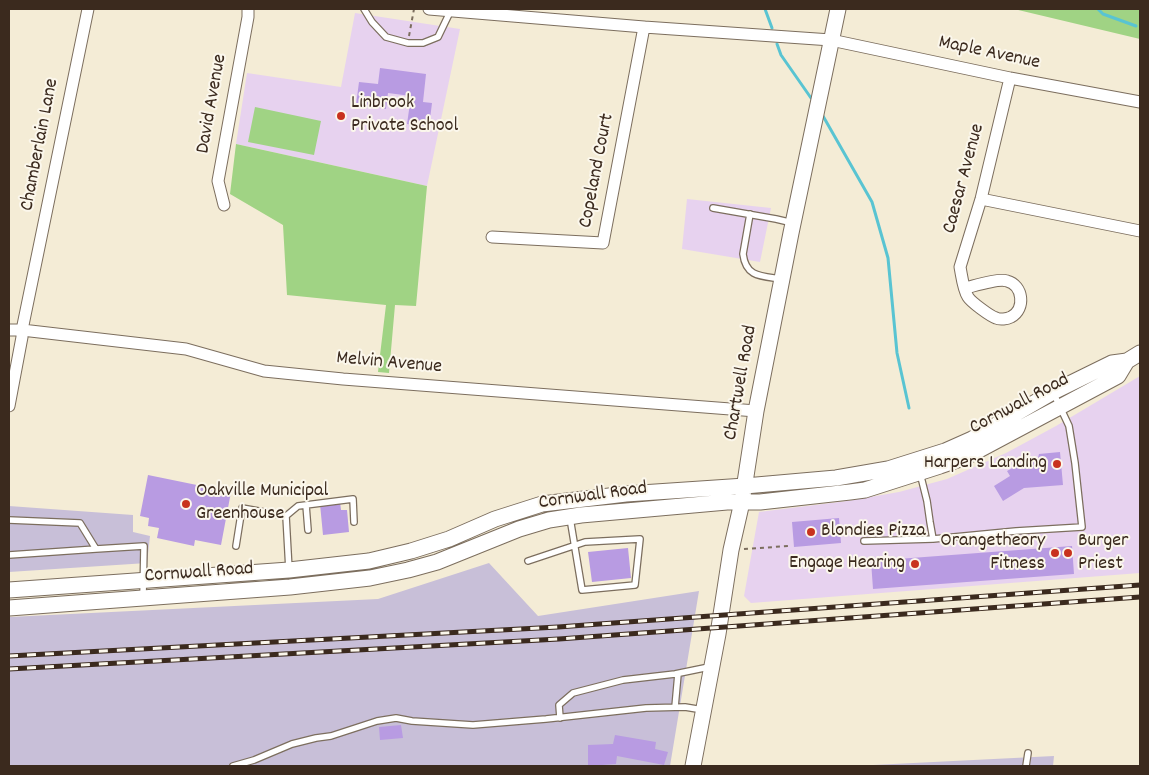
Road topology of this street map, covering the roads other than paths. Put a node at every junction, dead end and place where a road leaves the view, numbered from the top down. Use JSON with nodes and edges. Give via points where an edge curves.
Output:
{"nodes":[{"id":1,"x":88,"y":9,"type":"edge"},
{"id":2,"x":248,"y":9,"type":"edge"},
{"id":3,"x":364,"y":9,"type":"edge"},
{"id":4,"x":429,"y":9,"type":"edge"},
{"id":5,"x":838,"y":9,"type":"edge"},
{"id":6,"x":445,"y":10,"type":"edge"},
{"id":7,"x":644,"y":27,"type":"junction"},
{"id":8,"x":831,"y":40,"type":"junction"},
{"id":9,"x":1010,"y":78,"type":"junction"},
{"id":10,"x":1140,"y":102,"type":"edge"},
{"id":11,"x":981,"y":199,"type":"junction"},
{"id":12,"x":224,"y":205,"type":"dead end"},
{"id":13,"x":714,"y":208,"type":"dead end"},
{"id":14,"x":750,"y":214,"type":"junction"},
{"id":15,"x":793,"y":223,"type":"junction"},
{"id":16,"x":1140,"y":230,"type":"edge"},
{"id":17,"x":492,"y":237,"type":"dead end"},
{"id":18,"x":782,"y":279,"type":"junction"},
{"id":19,"x":965,"y":288,"type":"junction"},
{"id":20,"x":9,"y":330,"type":"edge"},
{"id":21,"x":22,"y":330,"type":"junction"},
{"id":22,"x":1134,"y":357,"type":"edge"},
{"id":23,"x":1053,"y":392,"type":"junction"},
{"id":24,"x":9,"y":406,"type":"edge"},
{"id":25,"x":1060,"y":406,"type":"junction"},
{"id":26,"x":756,"y":411,"type":"junction"},
{"id":27,"x":920,"y":473,"type":"junction"},
{"id":28,"x":744,"y":486,"type":"junction"},
{"id":29,"x":568,"y":501,"type":"junction"},
{"id":30,"x":742,"y":502,"type":"junction"},
{"id":31,"x":306,"y":505,"type":"junction"},
{"id":32,"x":286,"y":516,"type":"junction"},
{"id":33,"x":570,"y":517,"type":"junction"},
{"id":34,"x":9,"y":520,"type":"edge"},
{"id":35,"x":354,"y":522,"type":"dead end"},
{"id":36,"x":308,"y":530,"type":"dead end"},
{"id":37,"x":933,"y":539,"type":"junction"},
{"id":38,"x":864,"y":541,"type":"dead end"},
{"id":39,"x":575,"y":544,"type":"junction"},
{"id":40,"x":236,"y":546,"type":"dead end"},
{"id":41,"x":96,"y":549,"type":"junction"},
{"id":42,"x":9,"y":555,"type":"edge"},
{"id":43,"x":528,"y":561,"type":"dead end"},
{"id":44,"x":289,"y":570,"type":"junction"},
{"id":45,"x":142,"y":581,"type":"junction"},
{"id":46,"x":290,"y":587,"type":"junction"},
{"id":47,"x":9,"y":590,"type":"edge"},
{"id":48,"x":143,"y":598,"type":"junction"},
{"id":49,"x":9,"y":608,"type":"edge"},
{"id":50,"x":712,"y":666,"type":"junction"},
{"id":51,"x":678,"y":674,"type":"junction"},
{"id":52,"x":676,"y":707,"type":"junction"},
{"id":53,"x":703,"y":710,"type":"junction"},
{"id":54,"x":560,"y":718,"type":"junction"},
{"id":55,"x":1028,"y":753,"type":"dead end"},
{"id":56,"x":233,"y":766,"type":"edge"},
{"id":57,"x":693,"y":766,"type":"edge"},
{"id":58,"x":1026,"y":766,"type":"edge"}],
"edges":[{"from":1,"to":21,"type":"street","name":"Chamberlain Lane"},
{"from":2,"to":12,"type":"street","name":"David Avenue","via":[[218,181]]},
{"from":3,"to":6,"type":"lane","via":[[386,37],[408,43],[423,43],[438,37]]},
{"from":4,"to":6,"type":"street","name":"Maple Avenue"},
{"from":5,"to":8,"type":"main road","name":"Chartwell Road"},
{"from":6,"to":7,"type":"street","name":"Maple Avenue"},
{"from":7,"to":8,"type":"street","name":"Maple Avenue"},
{"from":7,"to":17,"type":"street","name":"Copeland Court","via":[[603,243]]},
{"from":8,"to":9,"type":"street","name":"Maple Avenue"},
{"from":8,"to":15,"type":"main road","name":"Chartwell Road"},
{"from":9,"to":10,"type":"street","name":"Maple Avenue"},
{"from":9,"to":11,"type":"street","name":"Caesar Avenue"},
{"from":11,"to":16,"type":"street"},
{"from":11,"to":19,"type":"street","name":"Caesar Avenue","via":[[960,268]]},
{"from":13,"to":14,"type":"lane"},
{"from":14,"to":15,"type":"lane"},
{"from":14,"to":18,"type":"lane","via":[[743,254],[747,268],[756,275]]},
{"from":15,"to":18,"type":"main road","name":"Chartwell Road"},
{"from":18,"to":26,"type":"main road","name":"Chartwell Road"},
{"from":19,"to":19,"type":"street","name":"Caesar Avenue","via":[[969,299],[996,318],[1010,317],[1021,303],[1020,293],[1006,280]]},
{"from":20,"to":21,"type":"street","name":"Melvin Avenue"},
{"from":21,"to":24,"type":"street","name":"Chamberlain Lane"},
{"from":21,"to":26,"type":"street","name":"Melvin Avenue","via":[[186,349],[264,371]]},
{"from":22,"to":23,"type":"main road","name":"Cornwall Road","via":[[1112,363]]},
{"from":22,"to":25,"type":"main road","name":"Cornwall Road","via":[[1118,376]]},
{"from":23,"to":25,"type":"lane"},
{"from":23,"to":28,"type":"main road","name":"Cornwall Road","via":[[972,439],[916,462],[836,478]]},
{"from":25,"to":27,"type":"main road","name":"Cornwall Road","via":[[966,457]]},
{"from":25,"to":37,"type":"lane","via":[[1069,426],[1082,527]]},
{"from":26,"to":28,"type":"main road","name":"Chartwell Road"},
{"from":27,"to":30,"type":"main road","name":"Cornwall Road","via":[[865,490]]},
{"from":27,"to":37,"type":"lane"},
{"from":28,"to":29,"type":"main road","name":"Cornwall Road"},
{"from":28,"to":30,"type":"main road","name":"Chartwell Road"},
{"from":29,"to":33,"type":"lane"},
{"from":29,"to":44,"type":"main road","name":"Cornwall Road","via":[[542,504],[411,551],[369,561]]},
{"from":30,"to":33,"type":"main road","name":"Cornwall Road"},
{"from":30,"to":50,"type":"main road","name":"Chartwell Road"},
{"from":31,"to":32,"type":"lane","via":[[298,506]]},
{"from":31,"to":35,"type":"lane","via":[[353,499]]},
{"from":31,"to":36,"type":"lane"},
{"from":32,"to":40,"type":"lane","via":[[242,508]]},
{"from":32,"to":44,"type":"lane"},
{"from":33,"to":39,"type":"lane"},
{"from":33,"to":46,"type":"main road","name":"Cornwall Road","via":[[549,520],[408,570]]},
{"from":34,"to":41,"type":"lane","via":[[80,523]]},
{"from":37,"to":38,"type":"lane"},
{"from":39,"to":39,"type":"lane","via":[[582,590],[635,585],[640,539]]},
{"from":39,"to":43,"type":"lane"},
{"from":41,"to":42,"type":"lane"},
{"from":41,"to":45,"type":"lane","via":[[144,546]]},
{"from":44,"to":45,"type":"main road","name":"Cornwall Road"},
{"from":44,"to":46,"type":"lane"},
{"from":45,"to":47,"type":"main road","name":"Cornwall Road"},
{"from":45,"to":48,"type":"lane"},
{"from":46,"to":48,"type":"main road","name":"Cornwall Road"},
{"from":48,"to":49,"type":"main road","name":"Cornwall Road"},
{"from":50,"to":51,"type":"lane"},
{"from":50,"to":53,"type":"main road","name":"Chartwell Road"},
{"from":51,"to":52,"type":"lane"},
{"from":51,"to":54,"type":"lane","via":[[623,680],[573,693],[559,704]]},
{"from":52,"to":53,"type":"lane"},
{"from":52,"to":54,"type":"lane"},
{"from":53,"to":57,"type":"main road","name":"Chartwell Road"},
{"from":54,"to":56,"type":"lane","via":[[473,725],[396,718],[292,744]]},
{"from":55,"to":58,"type":"lane"}]}
